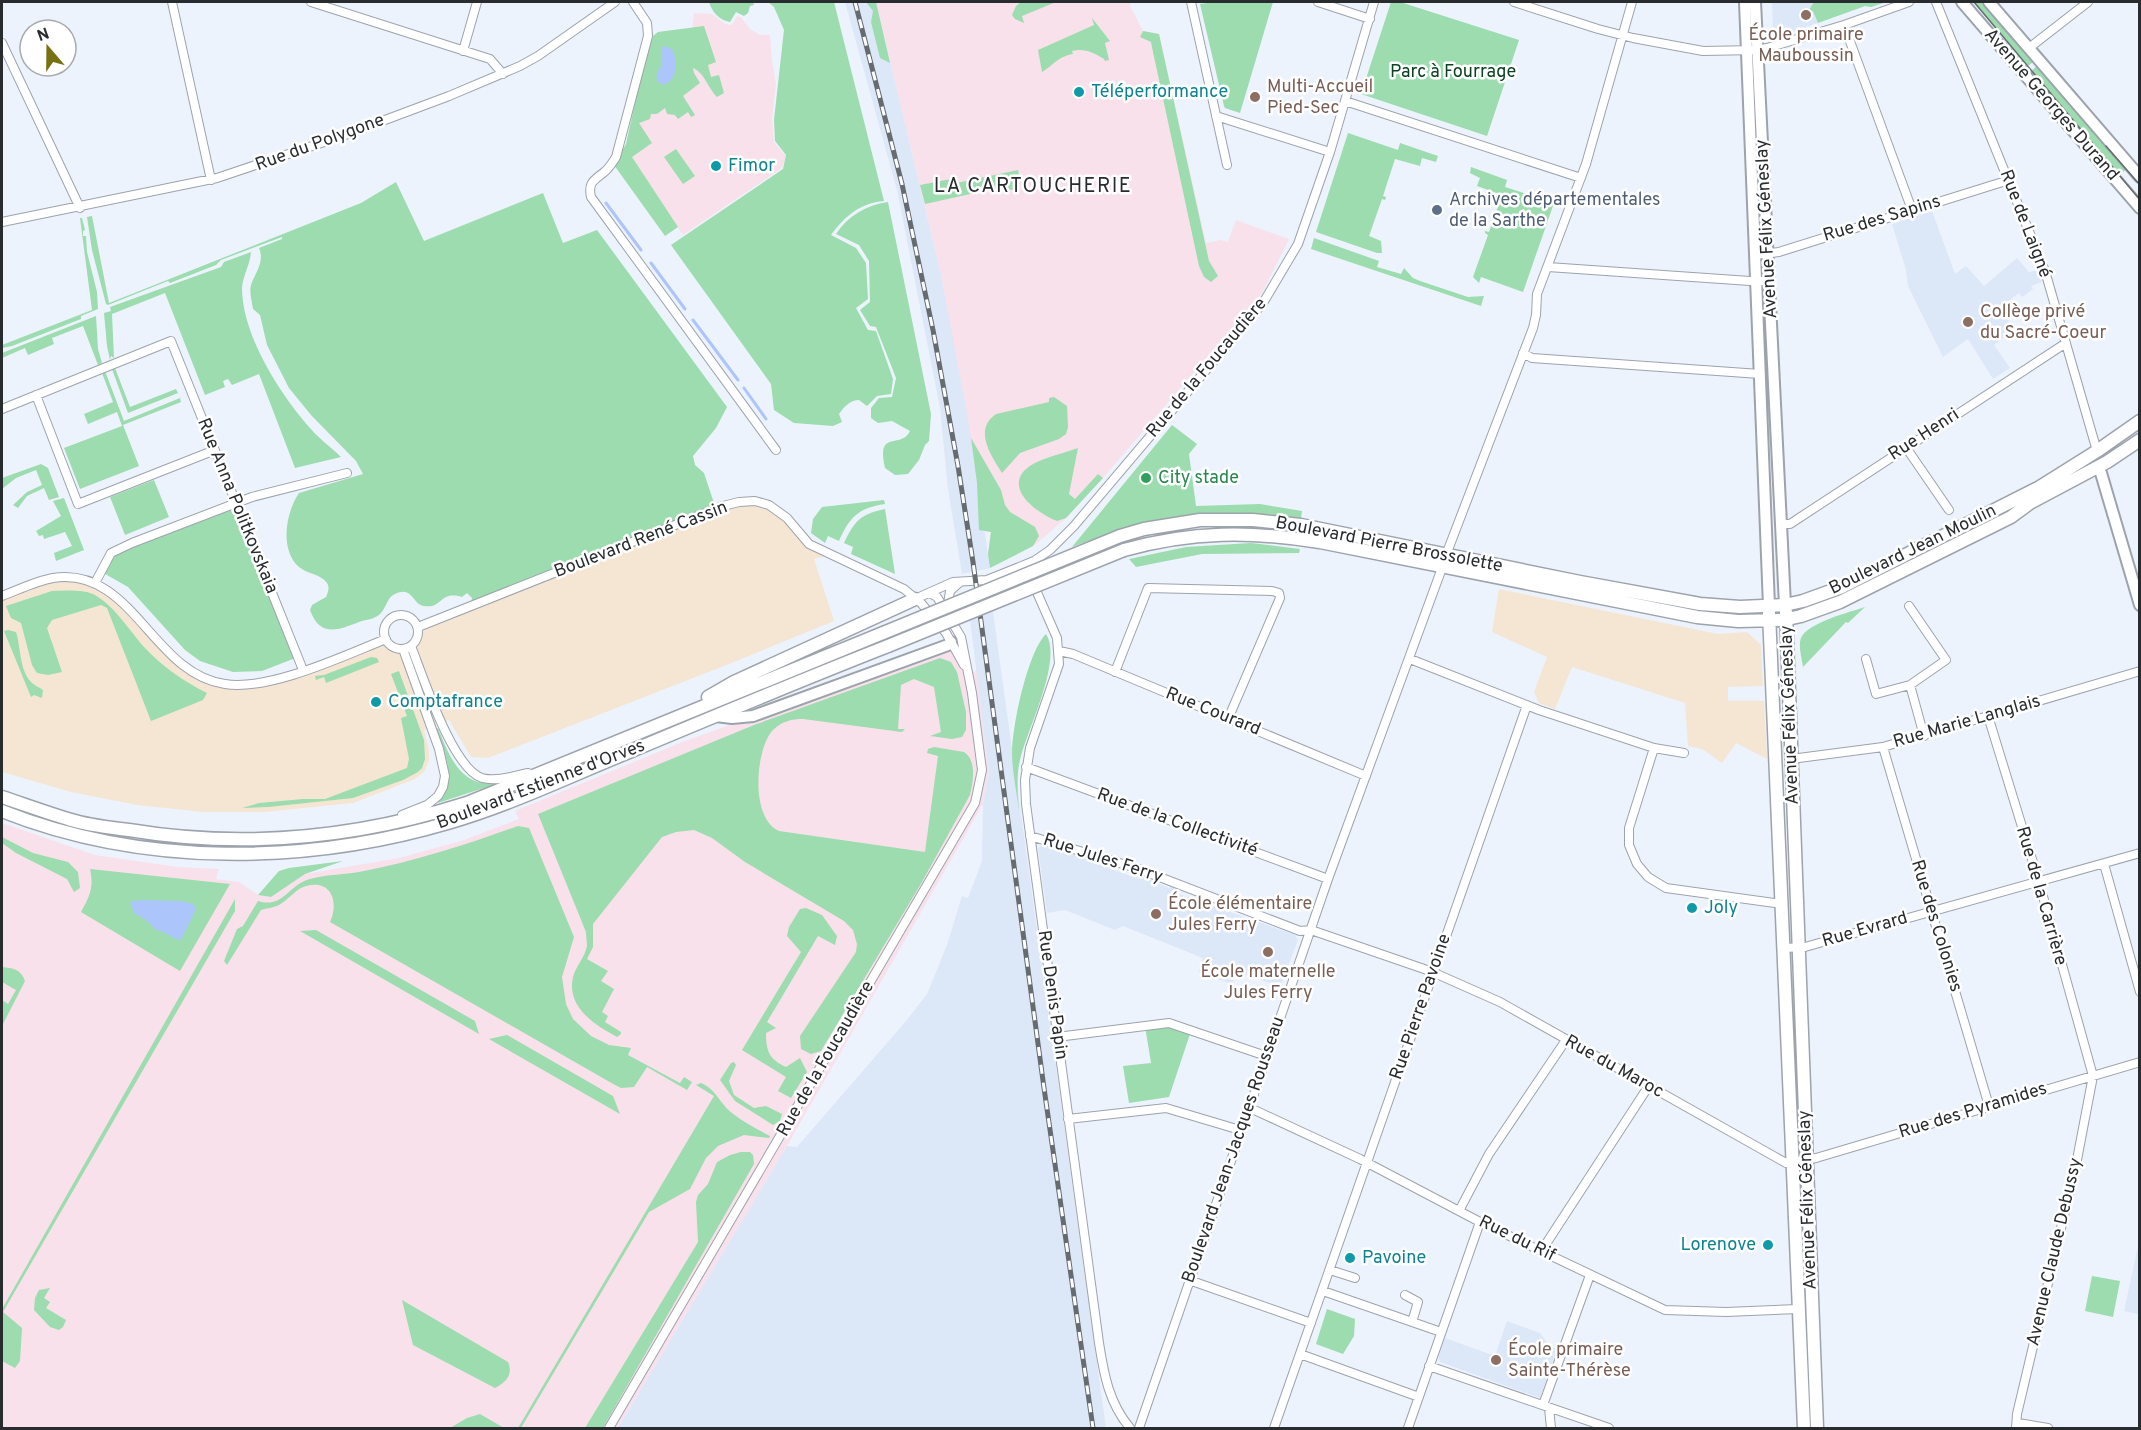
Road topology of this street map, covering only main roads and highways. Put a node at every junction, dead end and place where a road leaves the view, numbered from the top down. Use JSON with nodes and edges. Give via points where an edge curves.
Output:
{"nodes":[{"id":1,"x":1745,"y":2,"type":"edge"},
{"id":2,"x":1755,"y":2,"type":"edge"},
{"id":3,"x":1962,"y":2,"type":"edge"},
{"id":4,"x":1989,"y":2,"type":"edge"},
{"id":5,"x":1752,"y":50,"type":"junction"},
{"id":6,"x":2139,"y":177,"type":"edge"},
{"id":7,"x":2139,"y":208,"type":"edge"},
{"id":8,"x":2139,"y":421,"type":"edge"},
{"id":9,"x":2139,"y":434,"type":"edge"},
{"id":10,"x":2139,"y":440,"type":"edge"},
{"id":11,"x":2139,"y":450,"type":"edge"},
{"id":12,"x":2101,"y":473,"type":"junction"},
{"id":13,"x":2038,"y":488,"type":"junction"},
{"id":14,"x":2020,"y":512,"type":"junction"},
{"id":15,"x":915,"y":599,"type":"road end"},
{"id":16,"x":2139,"y":599,"type":"edge"},
{"id":17,"x":1785,"y":605,"type":"junction"},
{"id":18,"x":1769,"y":606,"type":"junction"},
{"id":19,"x":1786,"y":619,"type":"junction"},
{"id":20,"x":1769,"y":621,"type":"junction"},
{"id":21,"x":883,"y":633,"type":"joint"},
{"id":22,"x":951,"y":642,"type":"road end"},
{"id":23,"x":888,"y":646,"type":"joint"},
{"id":24,"x":698,"y":705,"type":"junction"},
{"id":25,"x":716,"y":716,"type":"junction"},
{"id":26,"x":2,"y":797,"type":"edge"},
{"id":27,"x":2,"y":811,"type":"edge"},
{"id":28,"x":1804,"y":1428,"type":"edge"},
{"id":29,"x":1817,"y":1428,"type":"edge"}],
"edges":[{"from":1,"to":5,"type":"main road","name":"Avenue Félix Géneslay"},
{"from":2,"to":5,"type":"main road","name":"Avenue Félix Géneslay"},
{"from":3,"to":7,"type":"main road","name":"Avenue Georges Durand"},
{"from":4,"to":6,"type":"main road","name":"Avenue Georges Durand"},
{"from":5,"to":17,"type":"main road","name":"Avenue Félix Géneslay","via":[[1768,254]]},
{"from":5,"to":18,"type":"main road","name":"Avenue Félix Géneslay","via":[[1755,255]]},
{"from":8,"to":13,"type":"main road","name":"Boulevard Jean Moulin"},
{"from":9,"to":13,"type":"main road","name":"Boulevard Jean Moulin","via":[[2104,458]]},
{"from":10,"to":14,"type":"main road","name":"Boulevard Jean Moulin"},
{"from":11,"to":12,"type":"main road","name":"Boulevard Jean Moulin"},
{"from":12,"to":14,"type":"main road","name":"Boulevard Jean Moulin","via":[[2034,509]]},
{"from":12,"to":16,"type":"main road"},
{"from":13,"to":17,"type":"main road","name":"Boulevard Jean Moulin","via":[[1842,587]]},
{"from":14,"to":19,"type":"main road","name":"Boulevard Jean Moulin","via":[[1840,602]]},
{"from":15,"to":24,"type":"main road","via":[[734,682]]},
{"from":17,"to":18,"type":"main road","name":"Boulevard Jean Moulin"},
{"from":17,"to":19,"type":"main road","name":"Avenue Félix Géneslay"},
{"from":18,"to":20,"type":"main road","name":"Avenue Félix Géneslay"},
{"from":18,"to":21,"type":"main road","name":"Boulevard Pierre Brossolette","bridge":true,"via":[[1700,604],[1301,525],[1200,520],[1120,536]]},
{"from":19,"to":20,"type":"main road","name":"Boulevard Jean Moulin"},
{"from":19,"to":29,"type":"main road","name":"Avenue Félix Géneslay"},
{"from":20,"to":23,"type":"main road","name":"Boulevard Pierre Brossolette","bridge":true,"via":[[1668,612],[1320,542],[1252,534],[1199,535],[1124,550]]},
{"from":20,"to":28,"type":"main road","name":"Avenue Félix Géneslay"},
{"from":21,"to":24,"type":"main road","name":"Boulevard Estienne d'Orves"},
{"from":22,"to":25,"type":"main road","via":[[753,716]]},
{"from":23,"to":25,"type":"main road","name":"Boulevard Estienne d'Orves"},
{"from":24,"to":26,"type":"main road","name":"Boulevard Estienne d'Orves","via":[[467,803],[367,829],[269,840],[174,838],[77,822]]},
{"from":25,"to":27,"type":"main road","name":"Boulevard Estienne d'Orves","via":[[453,822],[331,848],[246,854],[166,850],[87,836]]}]}
